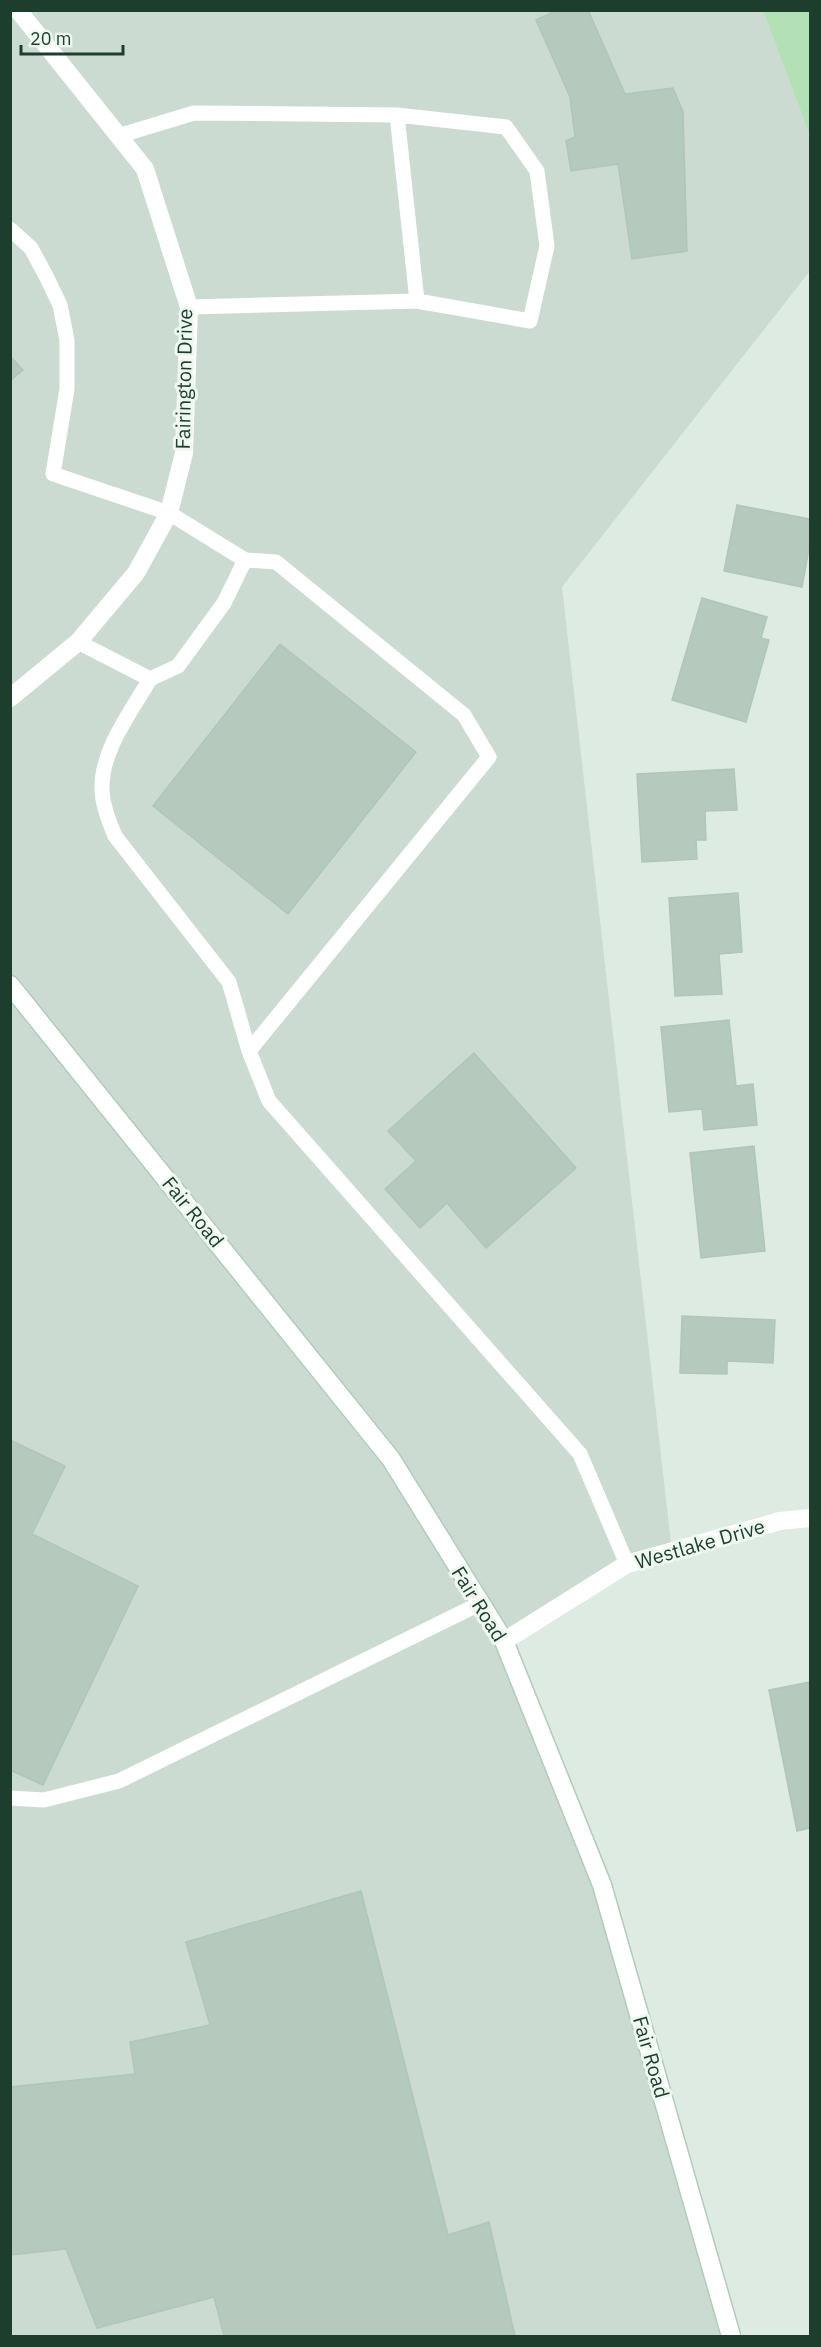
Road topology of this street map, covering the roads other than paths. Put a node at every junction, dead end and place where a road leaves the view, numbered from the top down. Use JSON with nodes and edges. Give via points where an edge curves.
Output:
{"nodes":[{"id":1,"x":18,"y":10,"type":"edge"},
{"id":2,"x":397,"y":115,"type":"junction"},
{"id":3,"x":118,"y":136,"type":"junction"},
{"id":4,"x":10,"y":229,"type":"edge"},
{"id":5,"x":417,"y":301,"type":"junction"},
{"id":6,"x":189,"y":307,"type":"junction"},
{"id":7,"x":169,"y":513,"type":"junction"},
{"id":8,"x":246,"y":560,"type":"junction"},
{"id":9,"x":78,"y":642,"type":"junction"},
{"id":10,"x":150,"y":679,"type":"junction"},
{"id":11,"x":10,"y":699,"type":"edge"},
{"id":12,"x":10,"y":985,"type":"edge"},
{"id":13,"x":249,"y":1051,"type":"junction"},
{"id":14,"x":810,"y":1518,"type":"edge"},
{"id":15,"x":627,"y":1564,"type":"junction"},
{"id":16,"x":479,"y":1604,"type":"junction"},
{"id":17,"x":504,"y":1641,"type":"junction"},
{"id":18,"x":10,"y":1798,"type":"edge"},
{"id":19,"x":730,"y":2337,"type":"edge"}],
"edges":[{"from":1,"to":3,"type":"main road","name":"Fairington Drive"},
{"from":2,"to":3,"type":"lane","via":[[194,113]]},
{"from":2,"to":5,"type":"lane"},
{"from":2,"to":5,"type":"lane","via":[[506,127],[537,171],[547,246],[530,321]]},
{"from":3,"to":6,"type":"main road","name":"Fairington Drive","via":[[144,169]]},
{"from":4,"to":7,"type":"lane","via":[[31,248],[46,276],[60,305],[67,340],[66,389],[53,474]]},
{"from":5,"to":6,"type":"lane"},
{"from":6,"to":7,"type":"main road","name":"Fairington Drive","via":[[184,453]]},
{"from":7,"to":8,"type":"lane"},
{"from":7,"to":9,"type":"main road","name":"Fairington Drive","via":[[136,573]]},
{"from":8,"to":10,"type":"lane","via":[[224,603],[178,666]]},
{"from":8,"to":13,"type":"lane","via":[[276,562],[285,569],[464,715],[489,757]]},
{"from":9,"to":10,"type":"lane"},
{"from":9,"to":11,"type":"main road","name":"Fairington Drive"},
{"from":10,"to":13,"type":"lane","via":[[115,741],[104,770],[106,814],[115,836],[229,982]]},
{"from":12,"to":16,"type":"main road","name":"Fair Road","via":[[391,1459]]},
{"from":13,"to":15,"type":"lane","via":[[268,1101],[580,1454]]},
{"from":14,"to":15,"type":"main road","name":"Westlake Drive","via":[[780,1521]]},
{"from":15,"to":17,"type":"main road","name":"Westlake Drive"},
{"from":16,"to":17,"type":"main road","name":"Fair Road"},
{"from":16,"to":18,"type":"lane","via":[[119,1781],[44,1800]]},
{"from":17,"to":19,"type":"main road","name":"Fair Road","via":[[602,1885]]}]}
